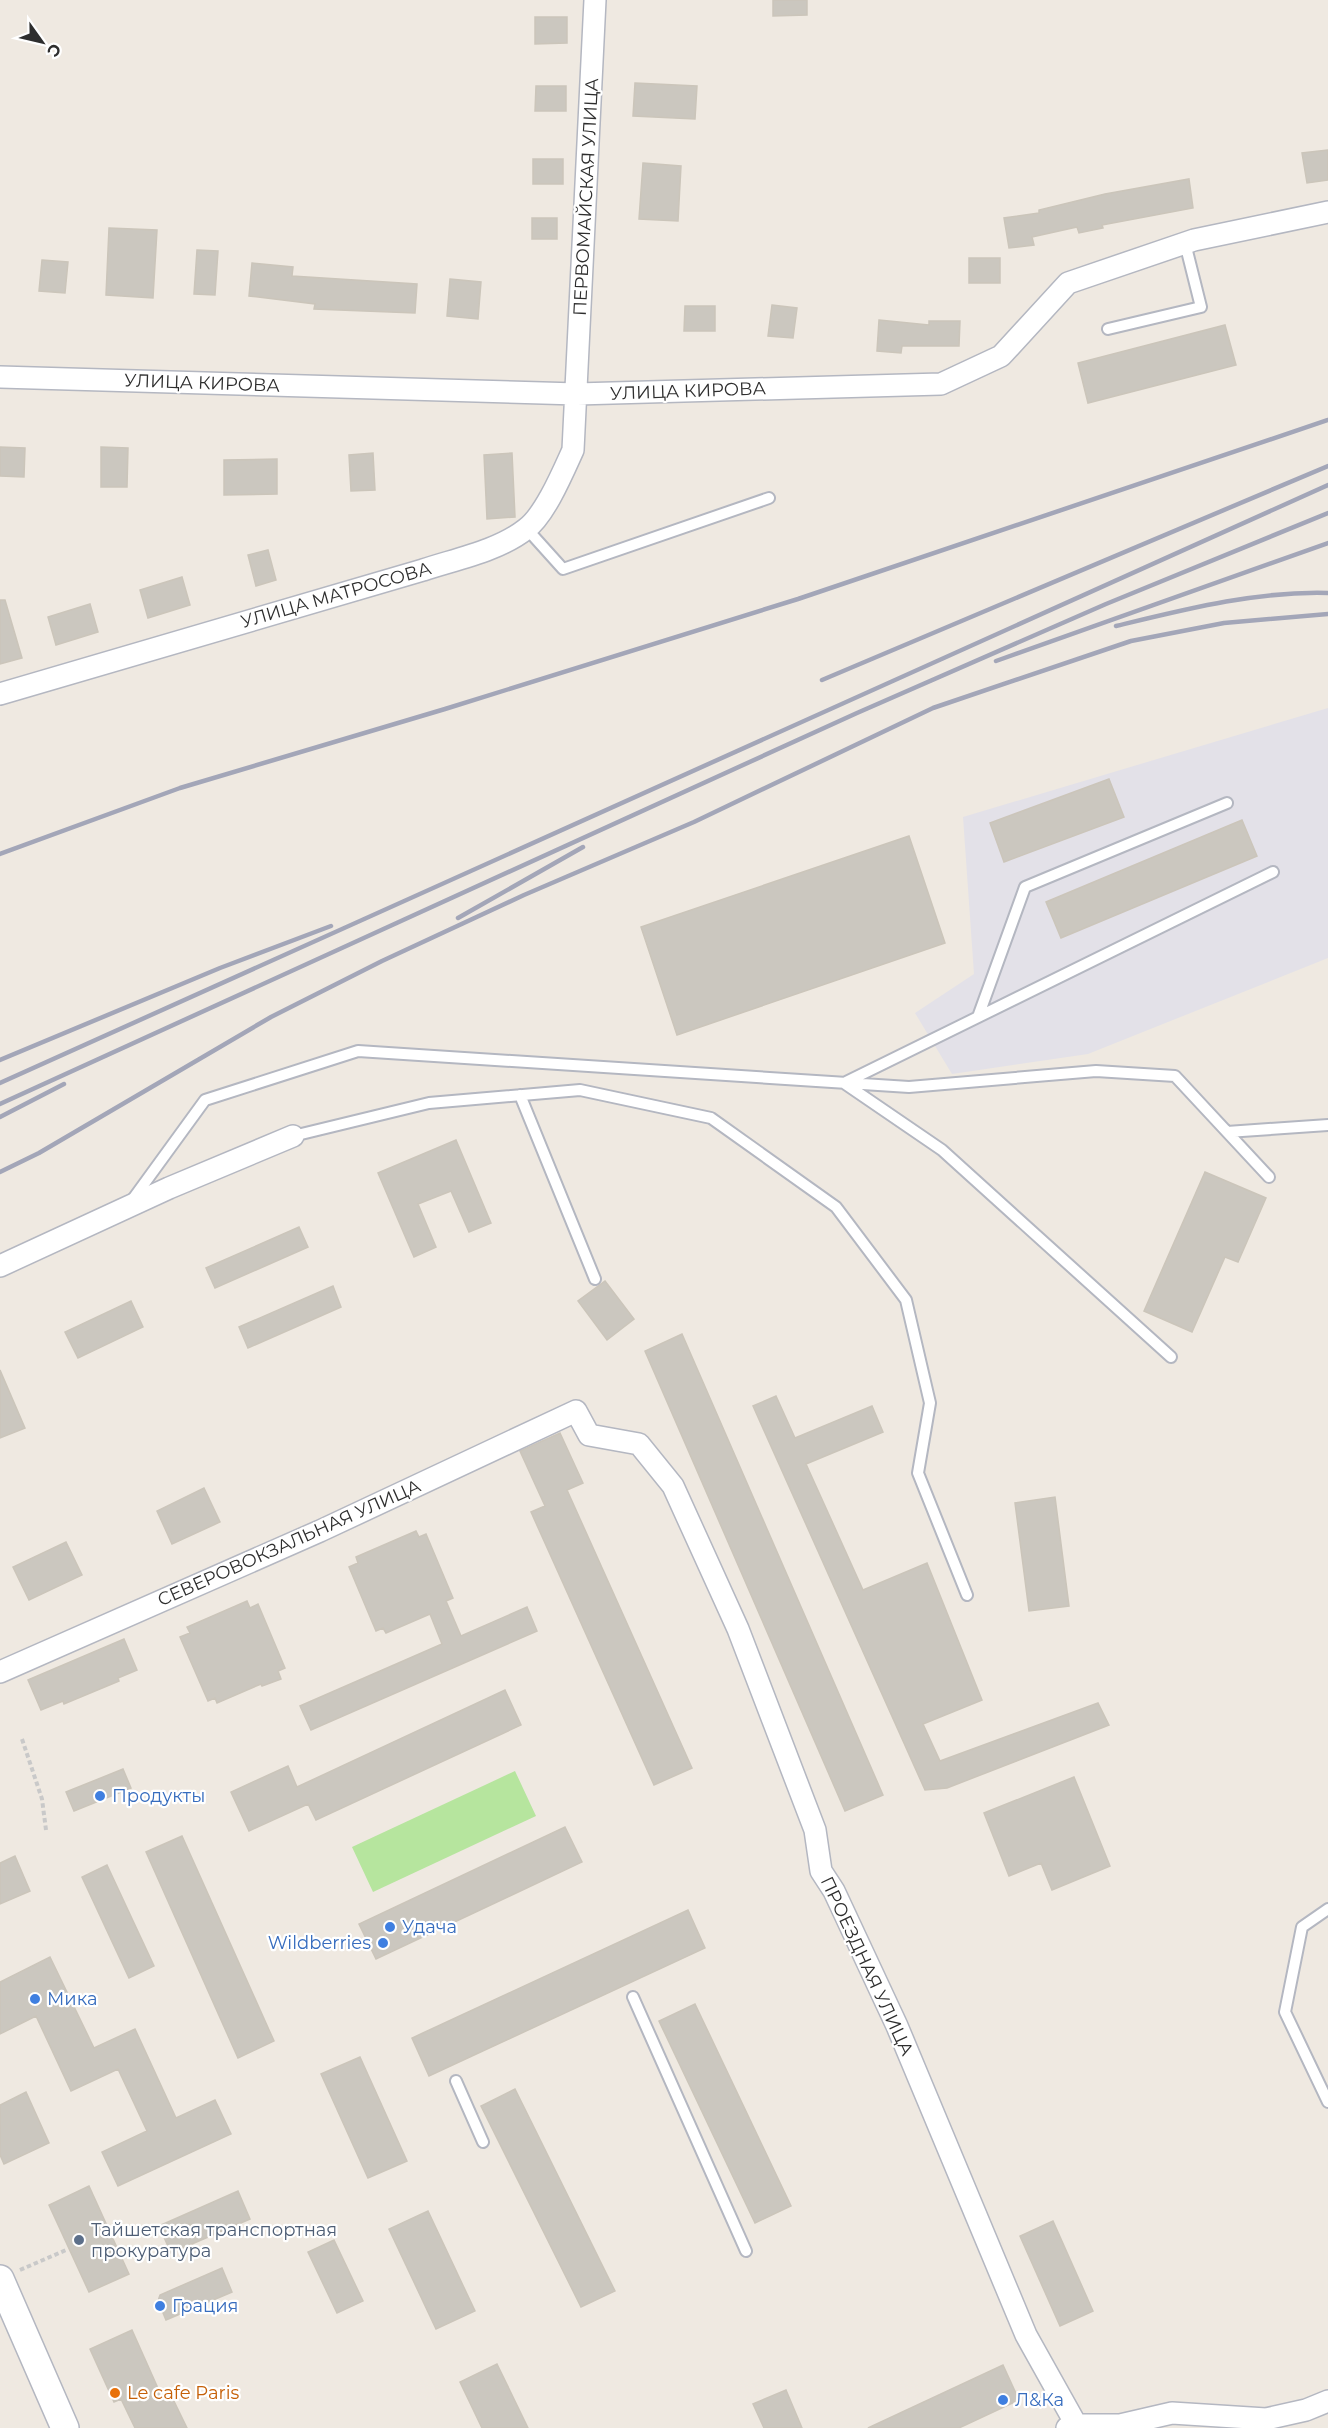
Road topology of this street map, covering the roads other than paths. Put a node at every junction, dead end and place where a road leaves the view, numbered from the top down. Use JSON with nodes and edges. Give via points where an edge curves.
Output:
{"nodes":[{"id":1,"x":595,"y":0,"type":"edge"},
{"id":2,"x":1328,"y":212,"type":"edge"},
{"id":3,"x":1185,"y":243,"type":"junction"},
{"id":4,"x":1108,"y":328,"type":"dead end"},
{"id":5,"x":0,"y":376,"type":"edge"},
{"id":6,"x":577,"y":394,"type":"junction"},
{"id":7,"x":769,"y":498,"type":"dead end"},
{"id":8,"x":527,"y":529,"type":"junction"},
{"id":9,"x":0,"y":694,"type":"edge"},
{"id":10,"x":1227,"y":803,"type":"dead end"},
{"id":11,"x":1273,"y":872,"type":"dead end"},
{"id":12,"x":978,"y":1017,"type":"junction"},
{"id":13,"x":844,"y":1083,"type":"junction"},
{"id":14,"x":520,"y":1095,"type":"junction"},
{"id":15,"x":1328,"y":1125,"type":"edge"},
{"id":16,"x":1227,"y":1132,"type":"junction"},
{"id":17,"x":293,"y":1136,"type":"joint"},
{"id":18,"x":1269,"y":1177,"type":"dead end"},
{"id":19,"x":127,"y":1207,"type":"junction"},
{"id":20,"x":0,"y":1266,"type":"edge"},
{"id":21,"x":595,"y":1279,"type":"dead end"},
{"id":22,"x":1171,"y":1357,"type":"dead end"},
{"id":23,"x":576,"y":1411,"type":"joint"},
{"id":24,"x":967,"y":1595,"type":"dead end"},
{"id":25,"x":0,"y":1672,"type":"edge"},
{"id":26,"x":1328,"y":1909,"type":"edge"},
{"id":27,"x":633,"y":1997,"type":"dead end"},
{"id":28,"x":456,"y":2081,"type":"dead end"},
{"id":29,"x":1328,"y":2102,"type":"edge"},
{"id":30,"x":483,"y":2142,"type":"dead end"},
{"id":31,"x":746,"y":2251,"type":"dead end"},
{"id":32,"x":5,"y":2276,"type":"edge"},
{"id":33,"x":1328,"y":2401,"type":"edge"},
{"id":34,"x":1074,"y":2427,"type":"edge"},
{"id":35,"x":65,"y":2428,"type":"edge"}],
"edges":[{"from":1,"to":6,"type":"street","name":"ПЕРВОМАЙСКАЯ УЛИЦА"},
{"from":2,"to":3,"type":"street","name":"УЛИЦА КИРОВА"},
{"from":3,"to":4,"type":"lane","via":[[1201,307]]},
{"from":3,"to":6,"type":"street","name":"УЛИЦА КИРОВА","via":[[1068,283],[1001,356],[941,384]]},
{"from":5,"to":6,"type":"street","name":"УЛИЦА КИРОВА"},
{"from":6,"to":8,"type":"street","name":"УЛИЦА МАТРОСОВА","via":[[573,450],[555,490]]},
{"from":7,"to":8,"type":"lane","via":[[562,569]]},
{"from":8,"to":9,"type":"street","name":"УЛИЦА МАТРОСОВА","via":[[489,548],[423,570]]},
{"from":10,"to":12,"type":"lane","via":[[1025,887]]},
{"from":11,"to":12,"type":"lane"},
{"from":12,"to":13,"type":"lane"},
{"from":13,"to":16,"type":"lane","via":[[909,1087],[1096,1071],[1175,1076]]},
{"from":13,"to":19,"type":"lane","via":[[358,1051],[205,1100]]},
{"from":13,"to":22,"type":"lane","via":[[942,1150]]},
{"from":14,"to":17,"type":"lane","via":[[429,1103]]},
{"from":14,"to":21,"type":"lane"},
{"from":14,"to":24,"type":"lane","via":[[580,1090],[711,1118],[836,1207],[906,1300],[930,1403],[918,1473]]},
{"from":15,"to":16,"type":"lane"},
{"from":16,"to":18,"type":"lane"},
{"from":17,"to":19,"type":"street"},
{"from":19,"to":20,"type":"street"},
{"from":23,"to":25,"type":"street","name":"СЕВЕРОВОКЗАЛЬНАЯ УЛИЦА","via":[[320,1531]]},
{"from":23,"to":34,"type":"street","name":"ПРОЕЗДНАЯ УЛИЦА","via":[[589,1435],[639,1444],[673,1486],[738,1629],[815,1830],[821,1871],[897,2026],[1026,2334]]},
{"from":26,"to":29,"type":"lane","via":[[1302,1927],[1285,2012]]},
{"from":27,"to":31,"type":"lane"},
{"from":28,"to":30,"type":"lane"},
{"from":32,"to":35,"type":"street"},
{"from":33,"to":34,"type":"street","via":[[1266,2419],[1172,2413],[1120,2425]]}]}
